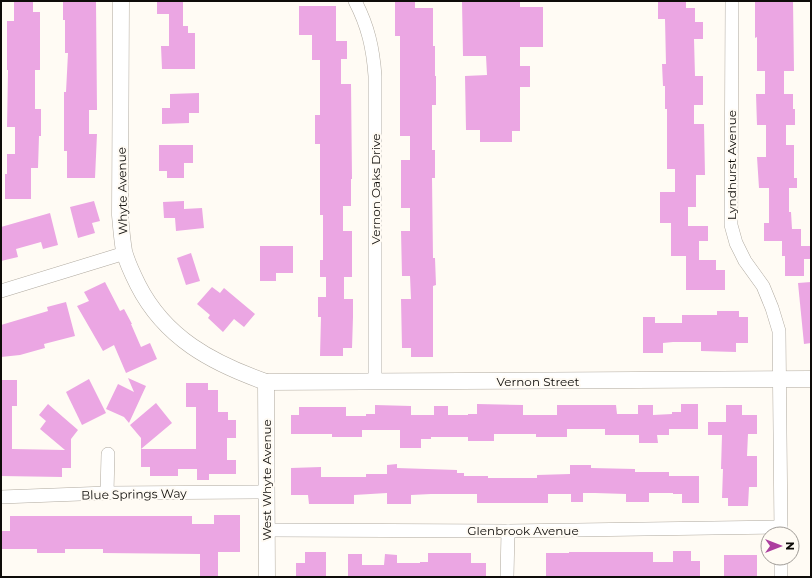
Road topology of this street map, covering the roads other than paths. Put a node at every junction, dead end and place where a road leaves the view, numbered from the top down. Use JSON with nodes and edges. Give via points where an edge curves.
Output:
{"nodes":[{"id":1,"x":121,"y":1,"type":"edge"},
{"id":2,"x":354,"y":1,"type":"edge"},
{"id":3,"x":732,"y":1,"type":"edge"},
{"id":4,"x":125,"y":253,"type":"junction"},
{"id":5,"x":1,"y":290,"type":"edge"},
{"id":6,"x":811,"y":379,"type":"edge"},
{"id":7,"x":780,"y":380,"type":"junction"},
{"id":8,"x":266,"y":382,"type":"junction"},
{"id":9,"x":375,"y":382,"type":"junction"},
{"id":10,"x":108,"y":454,"type":"dead end"},
{"id":11,"x":266,"y":492,"type":"junction"},
{"id":12,"x":106,"y":494,"type":"junction"},
{"id":13,"x":1,"y":497,"type":"edge"},
{"id":14,"x":781,"y":526,"type":"edge"},
{"id":15,"x":266,"y":530,"type":"junction"},
{"id":16,"x":760,"y":530,"type":"edge"},
{"id":17,"x":508,"y":531,"type":"junction"},
{"id":18,"x":781,"y":566,"type":"edge"},
{"id":19,"x":267,"y":577,"type":"edge"},
{"id":20,"x":508,"y":577,"type":"edge"},
{"id":21,"x":781,"y":577,"type":"edge"}],
"edges":[{"from":1,"to":4,"type":"street","name":"Whyte Avenue","via":[[120,215]]},
{"from":2,"to":9,"type":"street","name":"Vernon Oaks Drive","via":[[369,32],[376,76]]},
{"from":3,"to":7,"type":"street","name":"Lyndhurst Avenue","via":[[731,225],[744,261],[763,286],[779,330]]},
{"from":4,"to":5,"type":"street"},
{"from":4,"to":8,"type":"street","name":"Whyte Avenue","via":[[134,277],[151,307],[171,330],[213,360]]},
{"from":6,"to":7,"type":"street","name":"Vernon Street"},
{"from":7,"to":9,"type":"street","name":"Vernon Street"},
{"from":7,"to":14,"type":"street","name":"Lyndhurst Avenue"},
{"from":8,"to":9,"type":"street","name":"Vernon Street"},
{"from":8,"to":11,"type":"street","name":"West Whyte Avenue"},
{"from":10,"to":12,"type":"street"},
{"from":11,"to":12,"type":"street","name":"Blue Springs Way"},
{"from":11,"to":15,"type":"street","name":"West Whyte Avenue"},
{"from":12,"to":13,"type":"street","name":"Blue Springs Way"},
{"from":15,"to":17,"type":"street","name":"Glenbrook Avenue"},
{"from":15,"to":19,"type":"street","name":"West Whyte Avenue"},
{"from":16,"to":17,"type":"street","name":"Glenbrook Avenue"},
{"from":17,"to":20,"type":"street"},
{"from":18,"to":21,"type":"street"}]}
